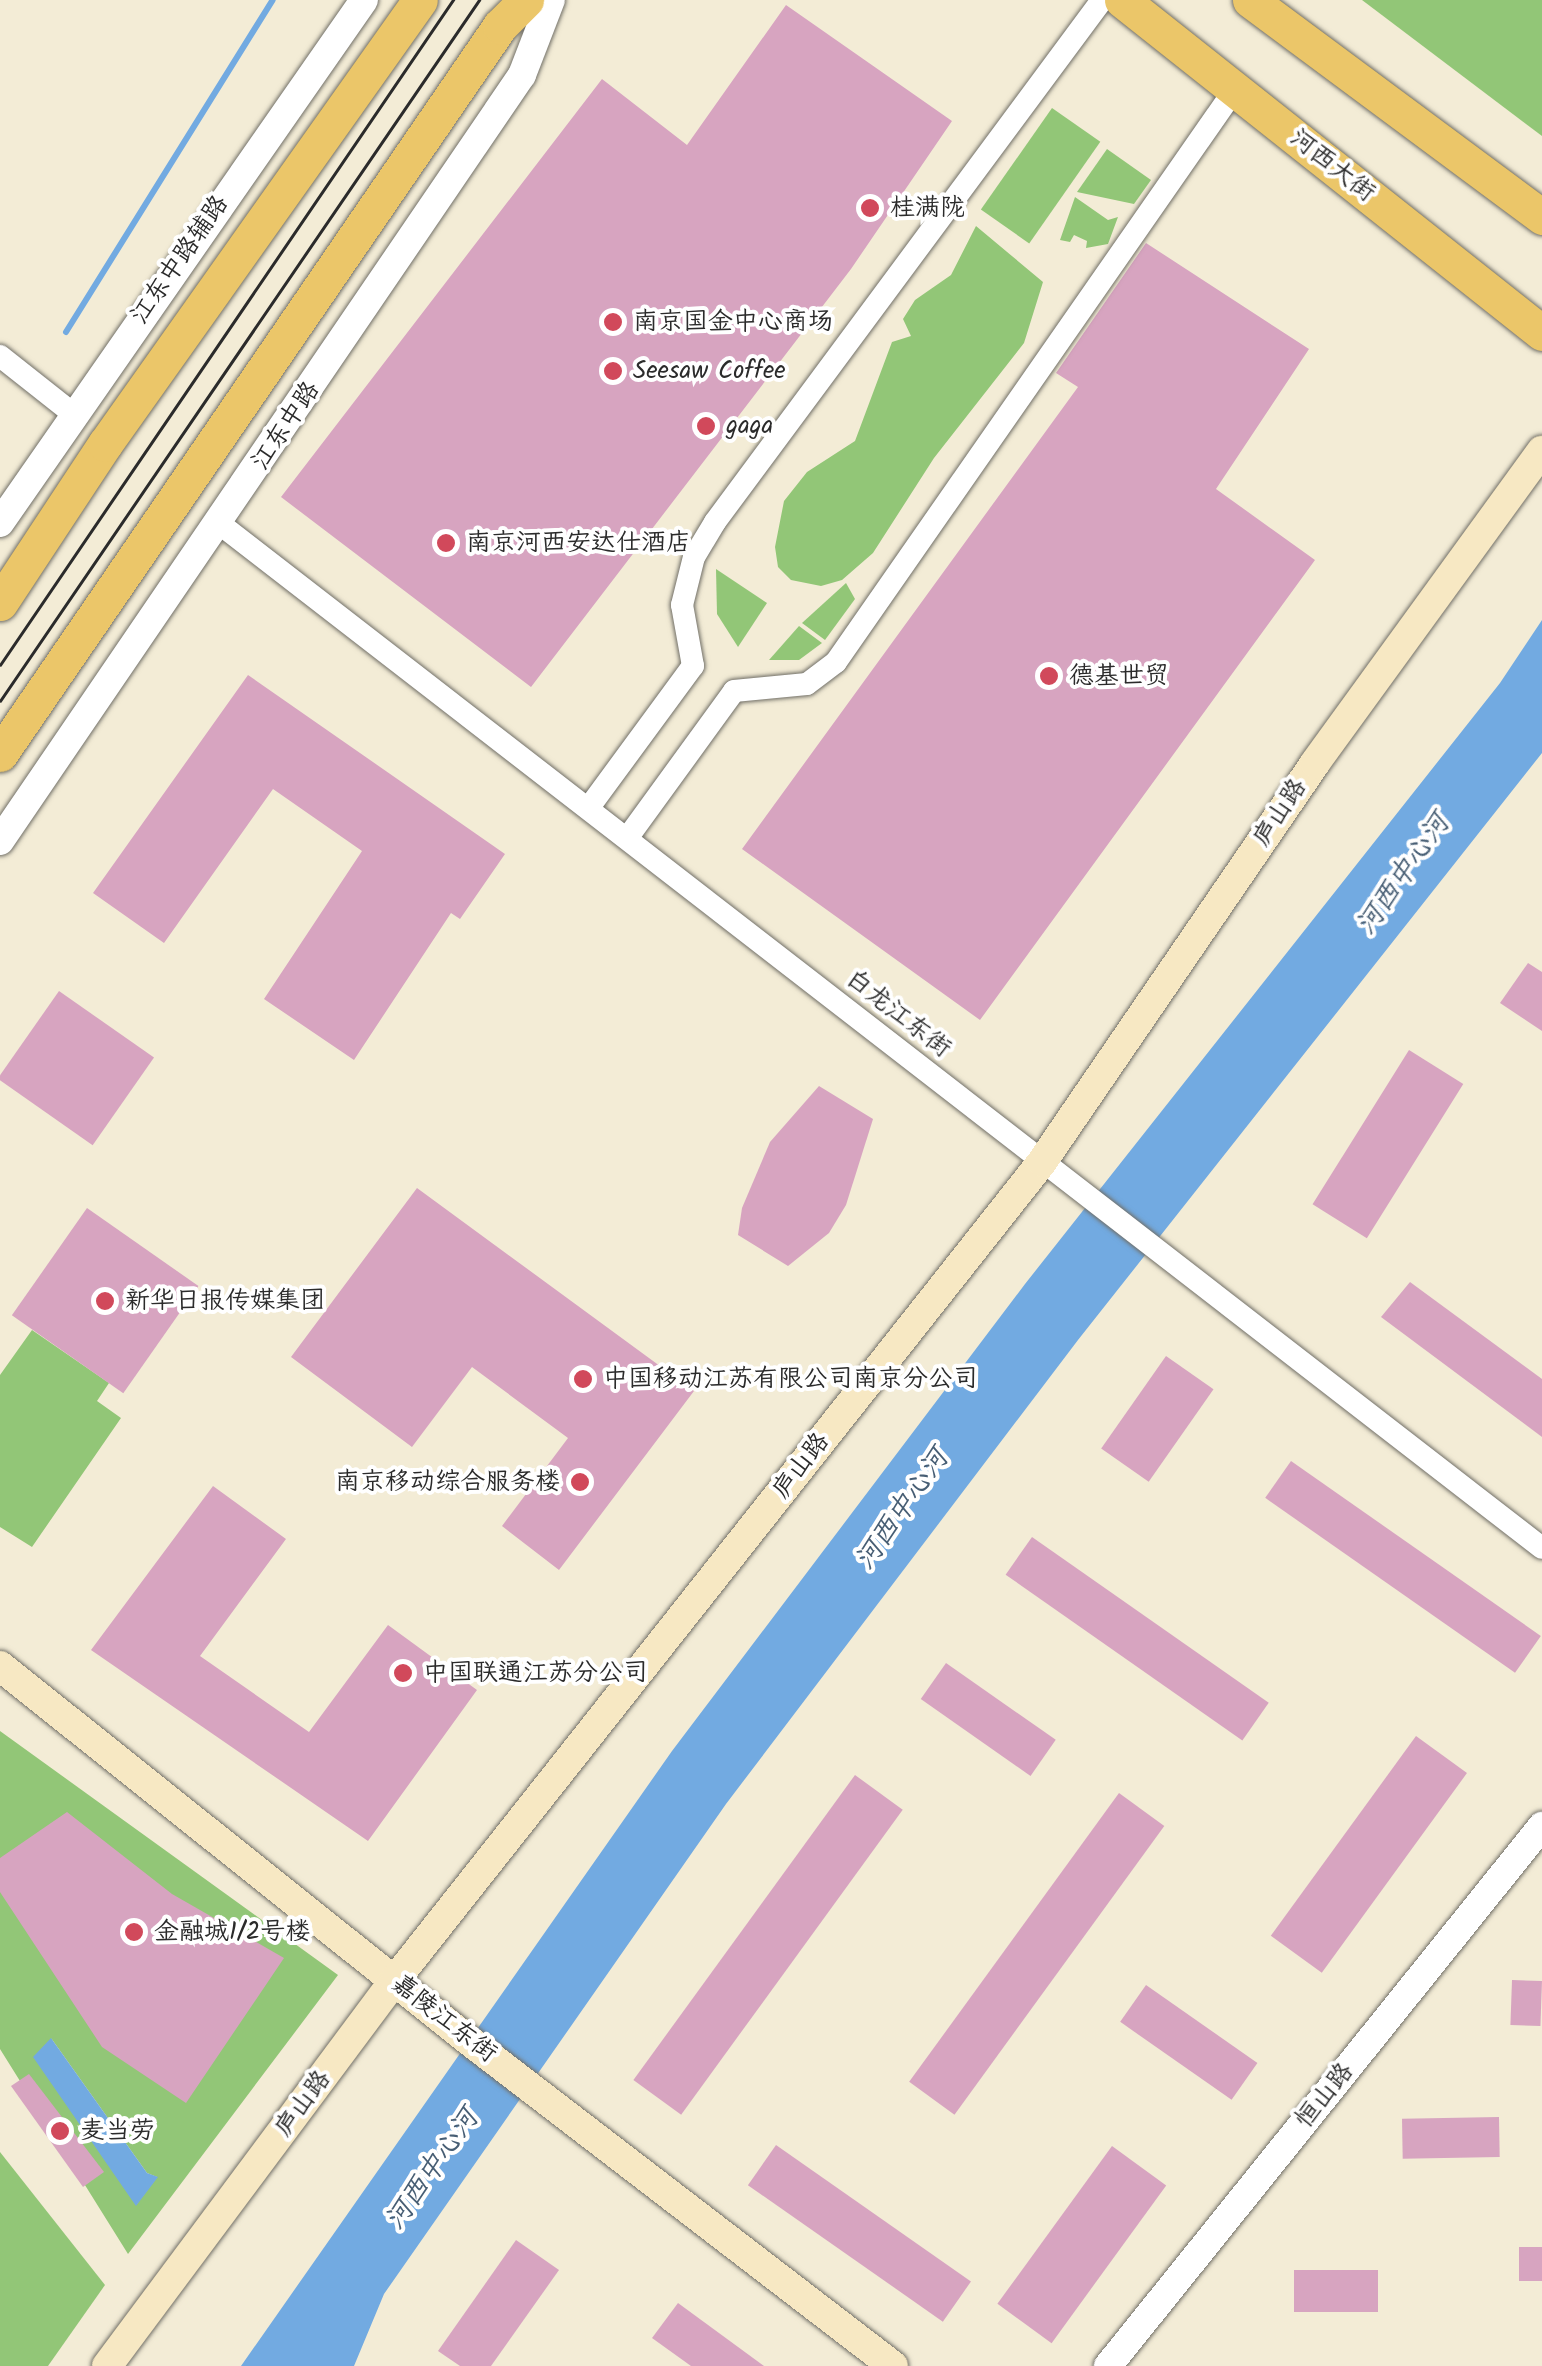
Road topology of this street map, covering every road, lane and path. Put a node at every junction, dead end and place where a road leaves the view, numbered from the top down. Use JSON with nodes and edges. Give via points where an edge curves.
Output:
{"nodes":[{"id":1,"x":364,"y":0,"type":"edge"},
{"id":2,"x":420,"y":0,"type":"edge"},
{"id":3,"x":526,"y":0,"type":"edge"},
{"id":4,"x":551,"y":0,"type":"edge"},
{"id":5,"x":1102,"y":0,"type":"edge"},
{"id":6,"x":1122,"y":0,"type":"edge"},
{"id":7,"x":1250,"y":0,"type":"edge"},
{"id":8,"x":1235,"y":89,"type":"junction"},
{"id":9,"x":1542,"y":217,"type":"edge"},
{"id":10,"x":1542,"y":332,"type":"edge"},
{"id":11,"x":0,"y":356,"type":"edge"},
{"id":12,"x":72,"y":412,"type":"junction"},
{"id":13,"x":1542,"y":451,"type":"edge"},
{"id":14,"x":0,"y":523,"type":"edge"},
{"id":15,"x":220,"y":524,"type":"junction"},
{"id":16,"x":0,"y":603,"type":"edge"},
{"id":17,"x":0,"y":754,"type":"edge"},
{"id":18,"x":590,"y":806,"type":"junction"},
{"id":19,"x":628,"y":836,"type":"junction"},
{"id":20,"x":0,"y":841,"type":"edge"},
{"id":21,"x":1042,"y":1162,"type":"junction"},
{"id":22,"x":1542,"y":1548,"type":"edge"},
{"id":23,"x":0,"y":1666,"type":"edge"},
{"id":24,"x":1542,"y":1826,"type":"edge"},
{"id":25,"x":396,"y":1980,"type":"junction"},
{"id":26,"x":107,"y":2366,"type":"edge"},
{"id":27,"x":893,"y":2366,"type":"edge"},
{"id":28,"x":1108,"y":2366,"type":"edge"}],
"edges":[{"from":1,"to":12,"type":"street","name":"江东中路辅路"},
{"from":2,"to":16,"type":"main road"},
{"from":3,"to":17,"type":"main road","name":"江东中路","via":[[500,26]]},
{"from":4,"to":15,"type":"street","name":"江东中路","via":[[522,75]]},
{"from":5,"to":18,"type":"street","via":[[715,522],[694,558],[682,605],[693,666]]},
{"from":6,"to":8,"type":"main road","name":"河西大街"},
{"from":7,"to":9,"type":"main road"},
{"from":8,"to":10,"type":"main road","name":"河西大街"},
{"from":8,"to":19,"type":"street","via":[[836,662],[807,684],[734,691]]},
{"from":11,"to":12,"type":"street"},
{"from":12,"to":14,"type":"street","name":"江东中路辅路"},
{"from":13,"to":21,"type":"main road","name":"庐山路","via":[[1314,762]]},
{"from":15,"to":18,"type":"street","name":"白龙江东街"},
{"from":15,"to":20,"type":"street","name":"江东中路"},
{"from":18,"to":19,"type":"street","name":"白龙江东街"},
{"from":19,"to":21,"type":"street","name":"白龙江东街"},
{"from":21,"to":22,"type":"street","name":"白龙江东街"},
{"from":21,"to":25,"type":"main road","name":"庐山路"},
{"from":23,"to":25,"type":"main road","name":"嘉陵江东街"},
{"from":24,"to":28,"type":"street","name":"恒山路"},
{"from":25,"to":26,"type":"main road","name":"庐山路"},
{"from":25,"to":27,"type":"main road","name":"嘉陵江东街"}]}
